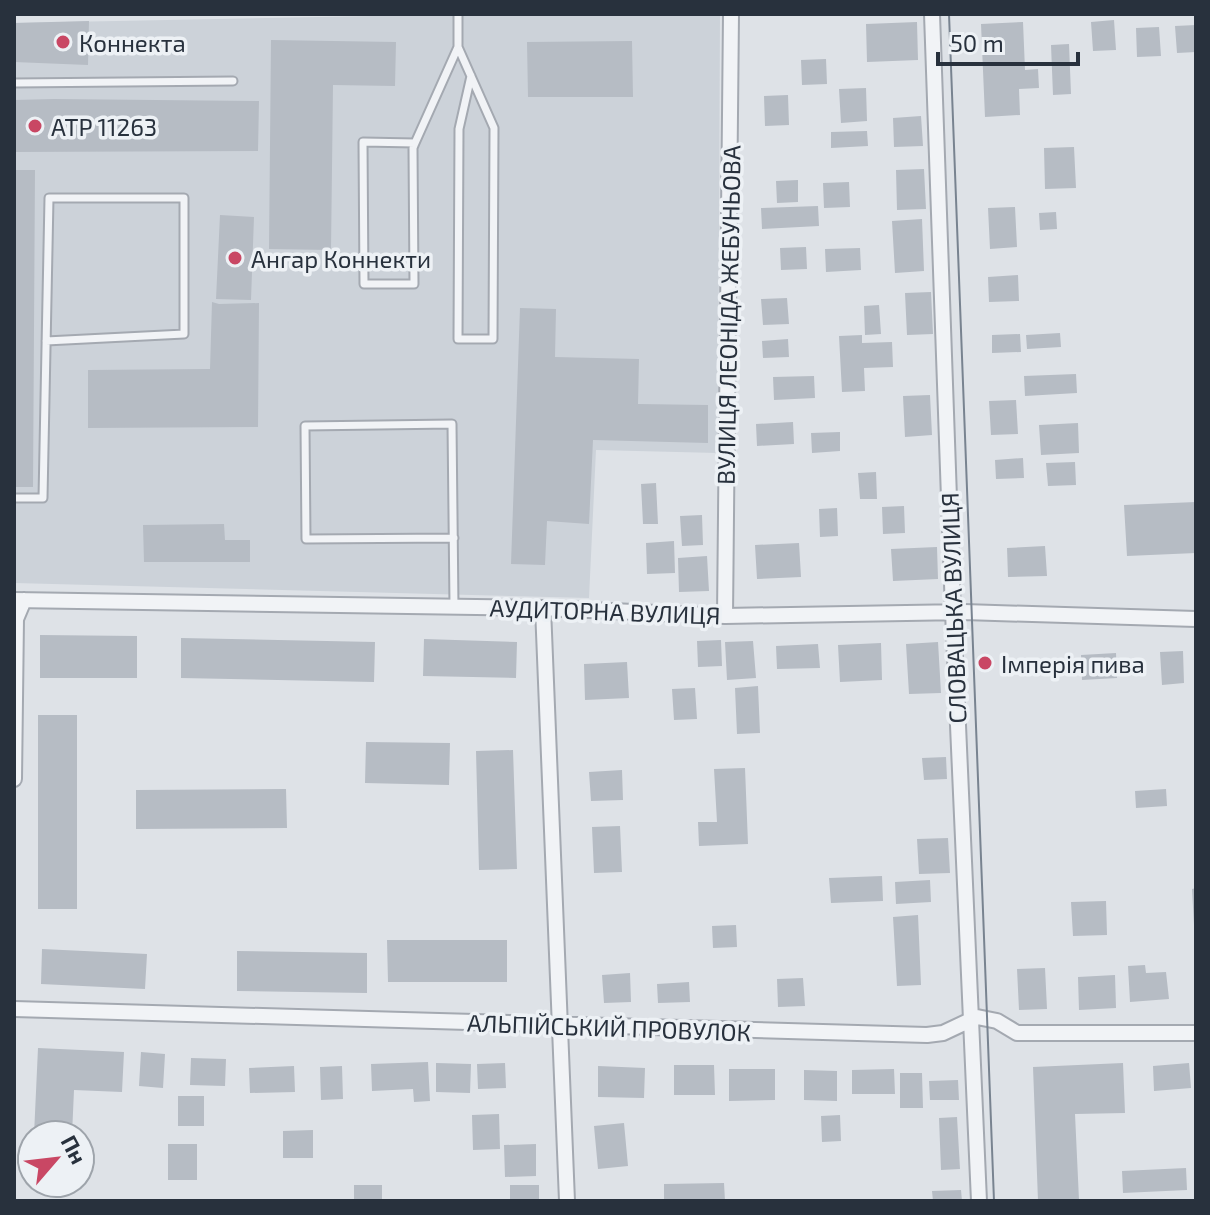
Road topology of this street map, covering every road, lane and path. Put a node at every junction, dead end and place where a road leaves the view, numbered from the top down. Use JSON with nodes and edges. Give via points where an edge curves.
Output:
{"nodes":[{"id":1,"x":458,"y":14,"type":"edge"},
{"id":2,"x":731,"y":14,"type":"edge"},
{"id":3,"x":932,"y":14,"type":"edge"},
{"id":4,"x":458,"y":47,"type":"junction"},
{"id":5,"x":471,"y":76,"type":"junction"},
{"id":6,"x":233,"y":81,"type":"dead end"},
{"id":7,"x":14,"y":83,"type":"edge"},
{"id":8,"x":415,"y":143,"type":"junction"},
{"id":9,"x":46,"y":341,"type":"junction"},
{"id":10,"x":14,"y":498,"type":"edge"},
{"id":11,"x":454,"y":538,"type":"junction"},
{"id":12,"x":19,"y":600,"type":"edge"},
{"id":13,"x":454,"y":606,"type":"junction"},
{"id":14,"x":543,"y":608,"type":"junction"},
{"id":15,"x":953,"y":612,"type":"junction"},
{"id":16,"x":725,"y":616,"type":"junction"},
{"id":17,"x":1196,"y":619,"type":"edge"},
{"id":18,"x":14,"y":779,"type":"edge"},
{"id":19,"x":14,"y":1009,"type":"edge"},
{"id":20,"x":972,"y":1018,"type":"junction"},
{"id":21,"x":559,"y":1026,"type":"junction"},
{"id":22,"x":1196,"y":1033,"type":"edge"},
{"id":23,"x":567,"y":1201,"type":"edge"},
{"id":24,"x":979,"y":1201,"type":"edge"}],
"edges":[{"from":1,"to":4,"type":"lane"},
{"from":2,"to":16,"type":"street","name":"ВУЛИЦЯ ЛЕОНІДА ЖЕБУНЬОВА"},
{"from":3,"to":15,"type":"street","name":"СЛОВАЦЬКА ВУЛИЦЯ"},
{"from":4,"to":5,"type":"lane"},
{"from":4,"to":8,"type":"lane"},
{"from":5,"to":5,"type":"lane","via":[[459,129],[458,339],[493,339],[494,128]]},
{"from":6,"to":7,"type":"lane"},
{"from":8,"to":8,"type":"lane","via":[[414,284],[364,284],[363,142]]},
{"from":9,"to":9,"type":"lane","via":[[49,198],[184,198],[184,334]]},
{"from":9,"to":10,"type":"lane","via":[[43,498]]},
{"from":11,"to":11,"type":"lane","via":[[452,424],[305,426],[306,539]]},
{"from":11,"to":13,"type":"lane"},
{"from":12,"to":13,"type":"street","name":"АУДИТОРНА ВУЛИЦЯ"},
{"from":12,"to":18,"type":"street"},
{"from":13,"to":14,"type":"street","name":"АУДИТОРНА ВУЛИЦЯ"},
{"from":14,"to":16,"type":"street","name":"АУДИТОРНА ВУЛИЦЯ"},
{"from":14,"to":21,"type":"street"},
{"from":15,"to":16,"type":"street","name":"АУДИТОРНА ВУЛИЦЯ"},
{"from":15,"to":17,"type":"street","name":"АУДИТОРНА ВУЛИЦЯ"},
{"from":15,"to":20,"type":"street","name":"СЛОВАЦЬКА ВУЛИЦЯ"},
{"from":19,"to":21,"type":"street","name":"АЛЬПІЙСЬКИЙ ПРОВУЛОК"},
{"from":20,"to":21,"type":"street","name":"АЛЬПІЙСЬКИЙ ПРОВУЛОК","via":[[927,1035]]},
{"from":20,"to":22,"type":"street","via":[[986,1017],[1017,1033]]},
{"from":20,"to":24,"type":"street","name":"СЛОВАЦЬКА ВУЛИЦЯ"},
{"from":21,"to":23,"type":"street"}]}
